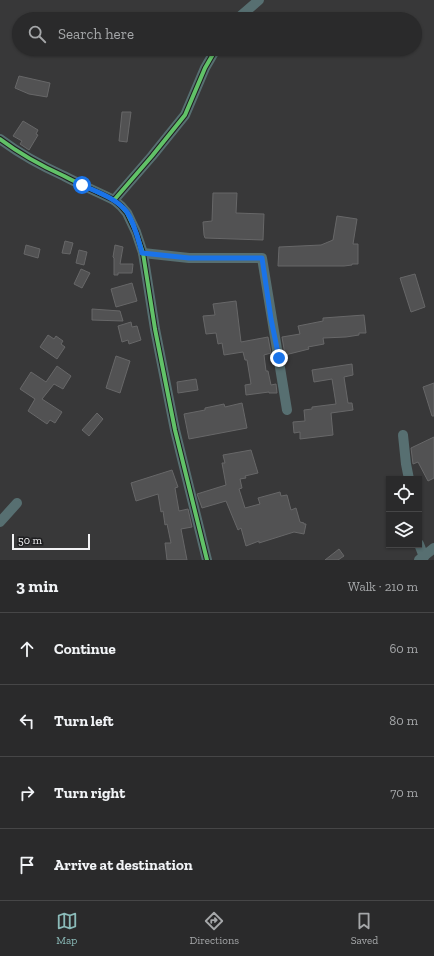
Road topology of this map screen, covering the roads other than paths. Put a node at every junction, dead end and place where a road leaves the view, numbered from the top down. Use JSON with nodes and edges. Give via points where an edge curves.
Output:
{"nodes":[{"id":1,"x":258,"y":0,"type":"edge"},
{"id":2,"x":245,"y":12,"type":"edge"},
{"id":3,"x":212,"y":56,"type":"edge"},
{"id":4,"x":0,"y":140,"type":"edge"},
{"id":5,"x":114,"y":200,"type":"junction"},
{"id":6,"x":142,"y":253,"type":"junction"},
{"id":7,"x":287,"y":410,"type":"dead end"},
{"id":8,"x":403,"y":435,"type":"dead end"},
{"id":9,"x":408,"y":476,"type":"edge"},
{"id":10,"x":17,"y":503,"type":"dead end"},
{"id":11,"x":0,"y":522,"type":"edge"},
{"id":12,"x":420,"y":548,"type":"edge"},
{"id":13,"x":434,"y":548,"type":"edge"},
{"id":14,"x":422,"y":558,"type":"edge"},
{"id":15,"x":207,"y":560,"type":"edge"}],
"edges":[{"from":1,"to":2,"type":"street"},
{"from":3,"to":5,"type":"street","via":[[185,115]]},
{"from":4,"to":5,"type":"street","via":[[63,176]]},
{"from":5,"to":6,"type":"street","via":[[127,213]]},
{"from":6,"to":7,"type":"street","via":[[189,258],[262,258]]},
{"from":6,"to":15,"type":"street","via":[[175,430]]},
{"from":8,"to":9,"type":"street"},
{"from":10,"to":11,"type":"street"},
{"from":12,"to":14,"type":"street"},
{"from":13,"to":14,"type":"street"}]}
